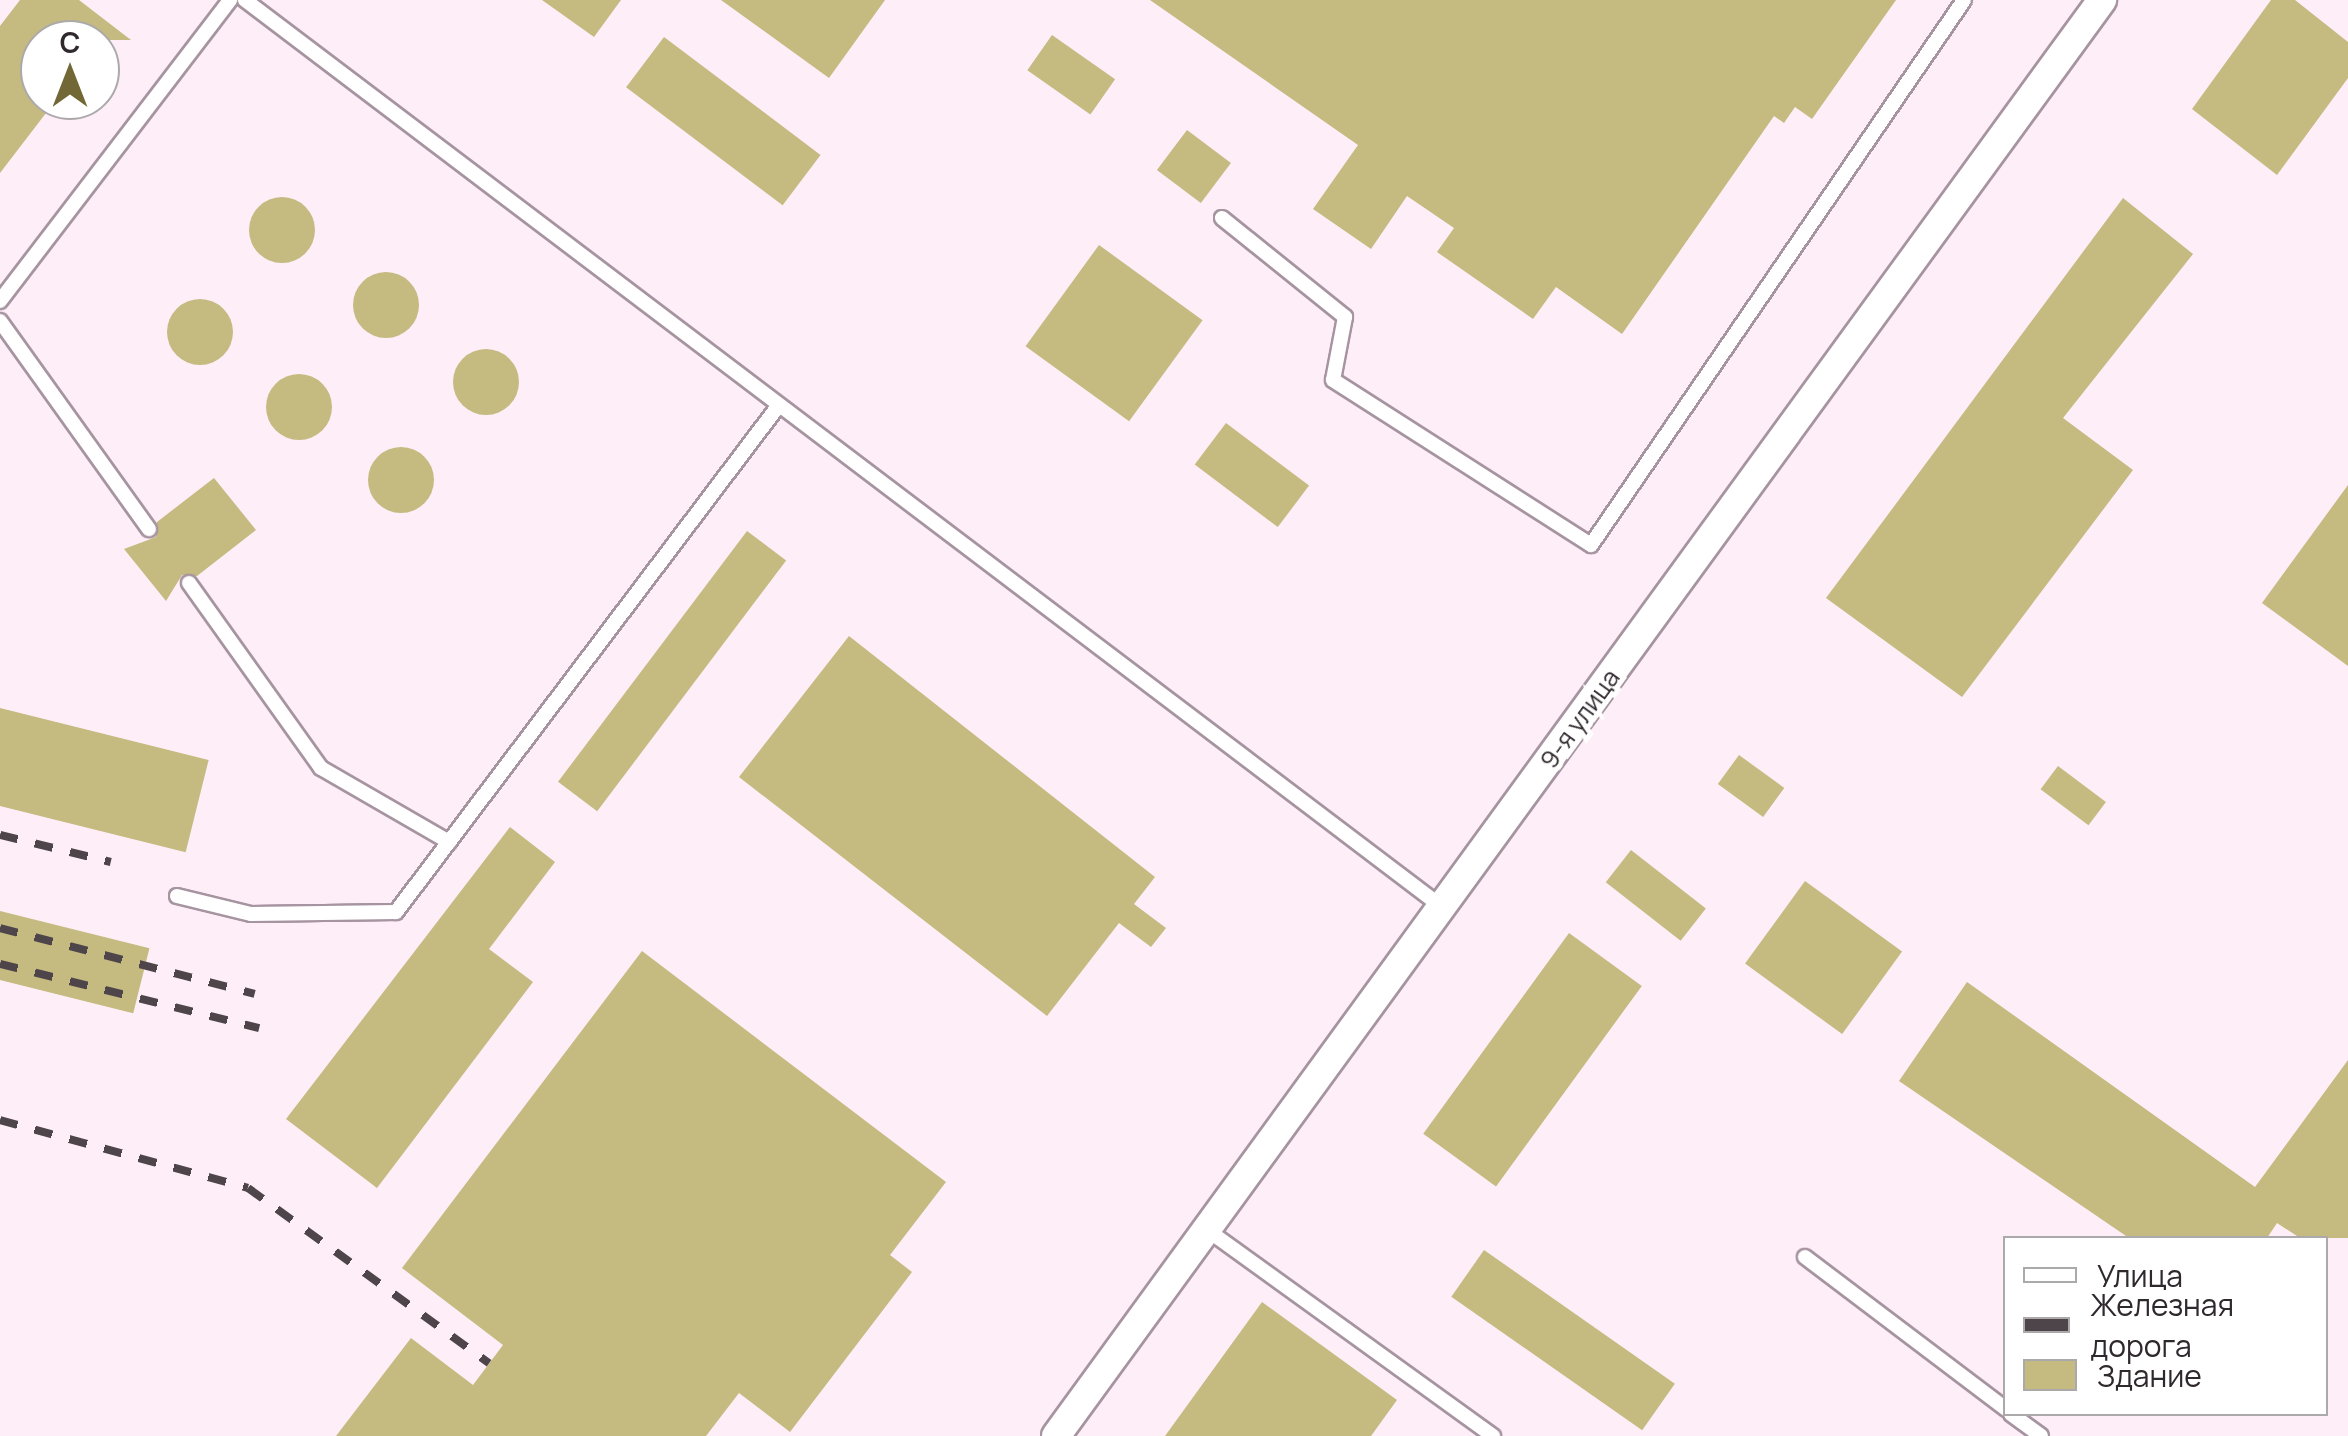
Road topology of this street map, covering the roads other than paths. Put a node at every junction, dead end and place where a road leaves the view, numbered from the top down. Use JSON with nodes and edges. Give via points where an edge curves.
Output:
{"nodes":[{"id":1,"x":230,"y":0,"type":"edge"},
{"id":2,"x":245,"y":0,"type":"edge"},
{"id":3,"x":1964,"y":0,"type":"edge"},
{"id":4,"x":2102,"y":0,"type":"edge"},
{"id":5,"x":1222,"y":218,"type":"dead end"},
{"id":6,"x":0,"y":301,"type":"edge"},
{"id":7,"x":0,"y":321,"type":"edge"},
{"id":8,"x":779,"y":404,"type":"junction"},
{"id":9,"x":150,"y":529,"type":"dead end"},
{"id":10,"x":189,"y":583,"type":"dead end"},
{"id":11,"x":449,"y":842,"type":"junction"},
{"id":12,"x":177,"y":896,"type":"dead end"},
{"id":13,"x":1442,"y":907,"type":"junction"},
{"id":14,"x":1206,"y":1229,"type":"junction"},
{"id":15,"x":1805,"y":1257,"type":"dead end"},
{"id":16,"x":2003,"y":1406,"type":"edge"},
{"id":17,"x":2015,"y":1416,"type":"edge"},
{"id":18,"x":1056,"y":1436,"type":"edge"},
{"id":19,"x":1493,"y":1436,"type":"edge"},
{"id":20,"x":2041,"y":1436,"type":"edge"}],
"edges":[{"from":1,"to":6,"type":"lane"},
{"from":2,"to":8,"type":"lane"},
{"from":3,"to":5,"type":"lane","via":[[1591,546],[1333,380],[1346,317]]},
{"from":4,"to":13,"type":"street","name":"9-я улица"},
{"from":7,"to":9,"type":"lane"},
{"from":8,"to":11,"type":"lane"},
{"from":8,"to":13,"type":"lane"},
{"from":10,"to":11,"type":"lane","via":[[321,768]]},
{"from":11,"to":12,"type":"lane","via":[[396,912],[251,914]]},
{"from":13,"to":14,"type":"street","name":"9-я улица"},
{"from":14,"to":18,"type":"street","name":"9-я улица"},
{"from":14,"to":19,"type":"lane"},
{"from":15,"to":16,"type":"lane"},
{"from":17,"to":20,"type":"lane"}]}
